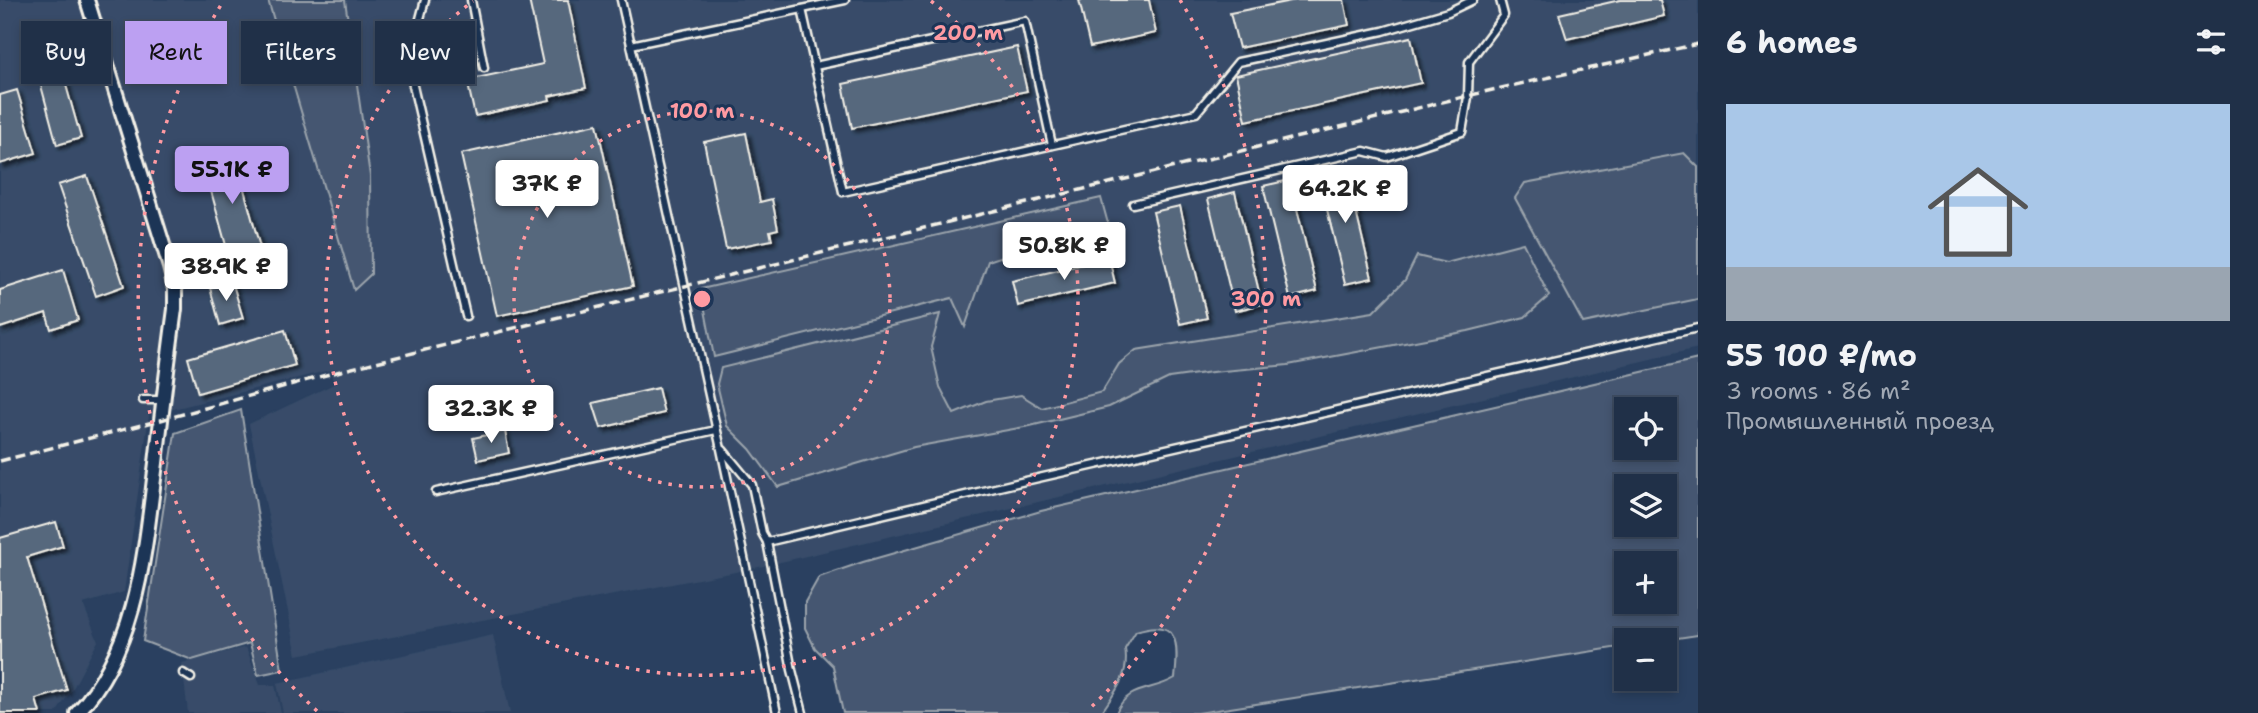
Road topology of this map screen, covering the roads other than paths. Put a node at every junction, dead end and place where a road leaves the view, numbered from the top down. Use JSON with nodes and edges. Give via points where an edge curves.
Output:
{"nodes":[{"id":1,"x":87,"y":0,"type":"edge"},
{"id":2,"x":425,"y":0,"type":"edge"},
{"id":3,"x":471,"y":0,"type":"edge"},
{"id":4,"x":621,"y":0,"type":"edge"},
{"id":5,"x":845,"y":0,"type":"edge"},
{"id":6,"x":1473,"y":0,"type":"edge"},
{"id":7,"x":1500,"y":0,"type":"edge"},
{"id":8,"x":802,"y":9,"type":"junction"},
{"id":9,"x":631,"y":45,"type":"junction"},
{"id":10,"x":815,"y":66,"type":"junction"},
{"id":11,"x":484,"y":68,"type":"dead end"},
{"id":12,"x":1052,"y":145,"type":"junction"},
{"id":13,"x":1133,"y":204,"type":"dead end"},
{"id":14,"x":466,"y":316,"type":"dead end"},
{"id":15,"x":1698,"y":328,"type":"edge"},
{"id":16,"x":144,"y":400,"type":"dead end"},
{"id":17,"x":163,"y":400,"type":"junction"},
{"id":18,"x":716,"y":430,"type":"junction"},
{"id":19,"x":721,"y":449,"type":"junction"},
{"id":20,"x":436,"y":492,"type":"dead end"},
{"id":21,"x":767,"y":542,"type":"junction"},
{"id":22,"x":183,"y":673,"type":"dead end"},
{"id":23,"x":191,"y":678,"type":"dead end"},
{"id":24,"x":77,"y":713,"type":"edge"},
{"id":25,"x":777,"y":713,"type":"edge"},
{"id":26,"x":803,"y":713,"type":"edge"}],
"edges":[{"from":1,"to":17,"type":"street","via":[[176,273]]},
{"from":2,"to":14,"type":"lane","via":[[408,64]]},
{"from":3,"to":11,"type":"lane"},
{"from":4,"to":9,"type":"lane"},
{"from":5,"to":8,"type":"lane"},
{"from":6,"to":12,"type":"lane","via":[[1383,31],[1238,62],[1196,113]]},
{"from":7,"to":13,"type":"lane","via":[[1504,15],[1469,62],[1462,132],[1387,157],[1364,151]]},
{"from":8,"to":9,"type":"lane"},
{"from":8,"to":10,"type":"lane"},
{"from":9,"to":18,"type":"lane"},
{"from":10,"to":12,"type":"lane","via":[[1025,21]]},
{"from":10,"to":12,"type":"lane","via":[[843,192]]},
{"from":15,"to":21,"type":"lane"},
{"from":16,"to":17,"type":"lane"},
{"from":17,"to":24,"type":"street","via":[[136,597],[104,677]]},
{"from":18,"to":19,"type":"lane"},
{"from":18,"to":20,"type":"lane"},
{"from":19,"to":21,"type":"lane","via":[[752,485]]},
{"from":19,"to":25,"type":"lane"},
{"from":21,"to":26,"type":"lane"},
{"from":22,"to":23,"type":"lane"}]}
